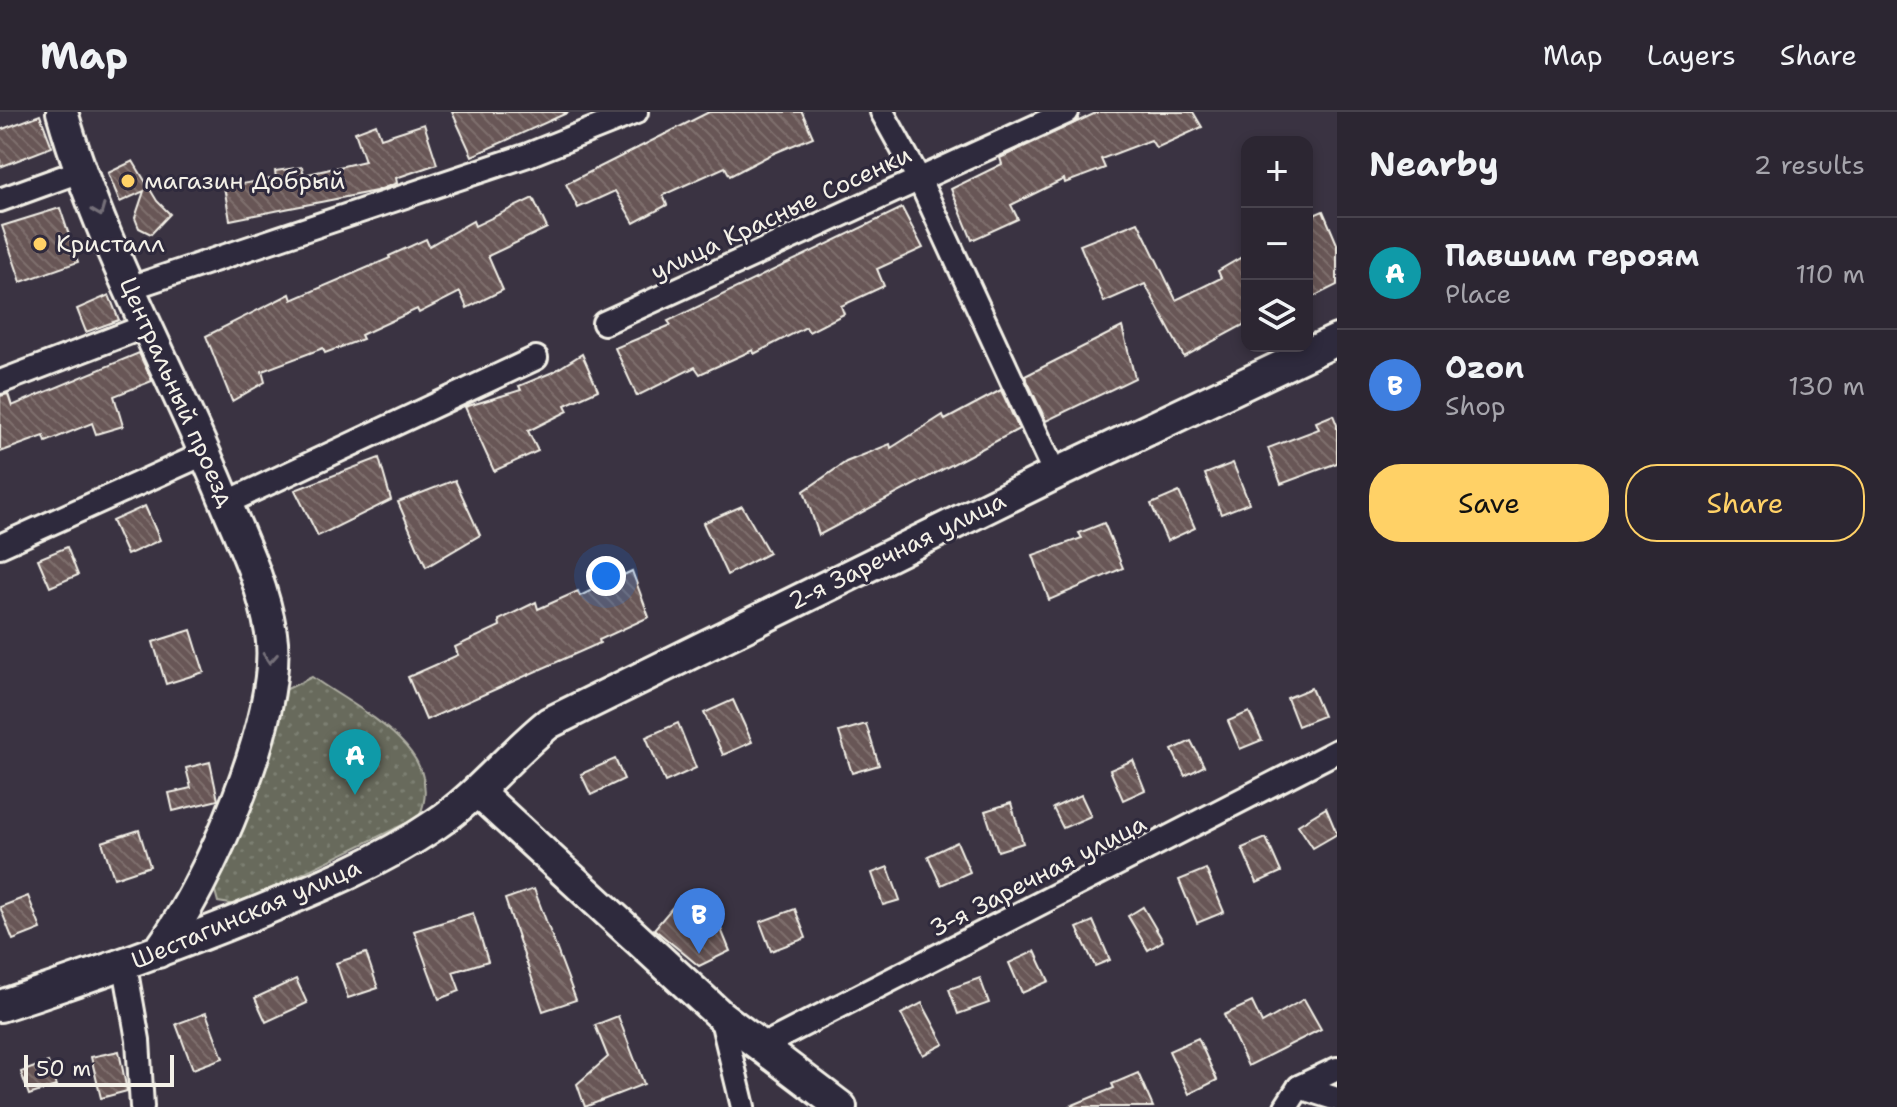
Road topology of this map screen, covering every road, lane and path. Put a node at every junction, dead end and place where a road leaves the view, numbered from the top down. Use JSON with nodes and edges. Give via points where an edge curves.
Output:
{"nodes":[{"id":1,"x":62,"y":112,"type":"edge"},
{"id":2,"x":636,"y":112,"type":"edge"},
{"id":3,"x":882,"y":112,"type":"edge"},
{"id":4,"x":1067,"y":112,"type":"edge"},
{"id":5,"x":83,"y":170,"type":"junction"},
{"id":6,"x":919,"y":179,"type":"junction"},
{"id":7,"x":0,"y":200,"type":"edge"},
{"id":8,"x":130,"y":288,"type":"junction"},
{"id":9,"x":604,"y":323,"type":"dead end"},
{"id":10,"x":146,"y":326,"type":"junction"},
{"id":11,"x":1334,"y":348,"type":"edge"},
{"id":12,"x":536,"y":358,"type":"dead end"},
{"id":13,"x":0,"y":382,"type":"edge"},
{"id":14,"x":206,"y":453,"type":"junction"},
{"id":15,"x":1055,"y":474,"type":"junction"},
{"id":16,"x":226,"y":503,"type":"junction"},
{"id":17,"x":0,"y":546,"type":"edge"},
{"id":18,"x":1337,"y":751,"type":"edge"},
{"id":19,"x":479,"y":793,"type":"junction"},
{"id":20,"x":202,"y":877,"type":"junction"},
{"id":21,"x":221,"y":927,"type":"junction"},
{"id":22,"x":156,"y":954,"type":"junction"},
{"id":23,"x":125,"y":966,"type":"junction"},
{"id":24,"x":0,"y":1006,"type":"edge"},
{"id":25,"x":721,"y":1016,"type":"junction"},
{"id":26,"x":762,"y":1046,"type":"junction"},
{"id":27,"x":1337,"y":1069,"type":"edge"},
{"id":28,"x":1299,"y":1087,"type":"junction"},
{"id":29,"x":1337,"y":1099,"type":"edge"},
{"id":30,"x":142,"y":1107,"type":"edge"},
{"id":31,"x":743,"y":1107,"type":"edge"},
{"id":32,"x":841,"y":1107,"type":"edge"},
{"id":33,"x":1286,"y":1107,"type":"edge"}],
"edges":[{"from":1,"to":5,"type":"main road","name":"Центральный проезд"},
{"from":2,"to":8,"type":"street","via":[[528,155]]},
{"from":3,"to":6,"type":"street"},
{"from":4,"to":6,"type":"street","name":"улица Красные Сосенки"},
{"from":5,"to":7,"type":"street"},
{"from":5,"to":8,"type":"main road","name":"Центральный проезд","one_way":true},
{"from":6,"to":9,"type":"street","name":"улица Красные Сосенки"},
{"from":6,"to":15,"type":"street"},
{"from":8,"to":10,"type":"main road","name":"Центральный проезд"},
{"from":10,"to":13,"type":"street"},
{"from":10,"to":14,"type":"main road","name":"Центральный проезд"},
{"from":11,"to":15,"type":"main road","name":"2-я Заречная улица"},
{"from":12,"to":16,"type":"street"},
{"from":14,"to":16,"type":"main road","name":"Центральный проезд"},
{"from":14,"to":17,"type":"street"},
{"from":15,"to":19,"type":"main road","name":"2-я Заречная улица","via":[[549,723],[515,750]]},
{"from":16,"to":20,"type":"main road","name":"Центральный проезд","one_way":true,"via":[[259,582],[272,636],[268,690],[251,766]]},
{"from":18,"to":26,"type":"street","name":"3-я Заречная улица"},
{"from":19,"to":21,"type":"main road","name":"Шестагинская улица","via":[[438,823],[330,883]]},
{"from":19,"to":25,"type":"main road"},
{"from":20,"to":21,"type":"main road","via":[[207,908]]},
{"from":20,"to":22,"type":"main road","name":"Центральный проезд","via":[[180,922]]},
{"from":21,"to":22,"type":"main road","name":"Шестагинская улица"},
{"from":22,"to":23,"type":"main road","name":"Шестагинская улица"},
{"from":23,"to":24,"type":"main road","name":"Шестагинская улица"},
{"from":23,"to":30,"type":"street","via":[[138,1040]]},
{"from":25,"to":26,"type":"main road"},
{"from":25,"to":31,"type":"street"},
{"from":26,"to":32,"type":"main road"},
{"from":27,"to":28,"type":"street"},
{"from":28,"to":29,"type":"street"},
{"from":28,"to":33,"type":"street"}]}
